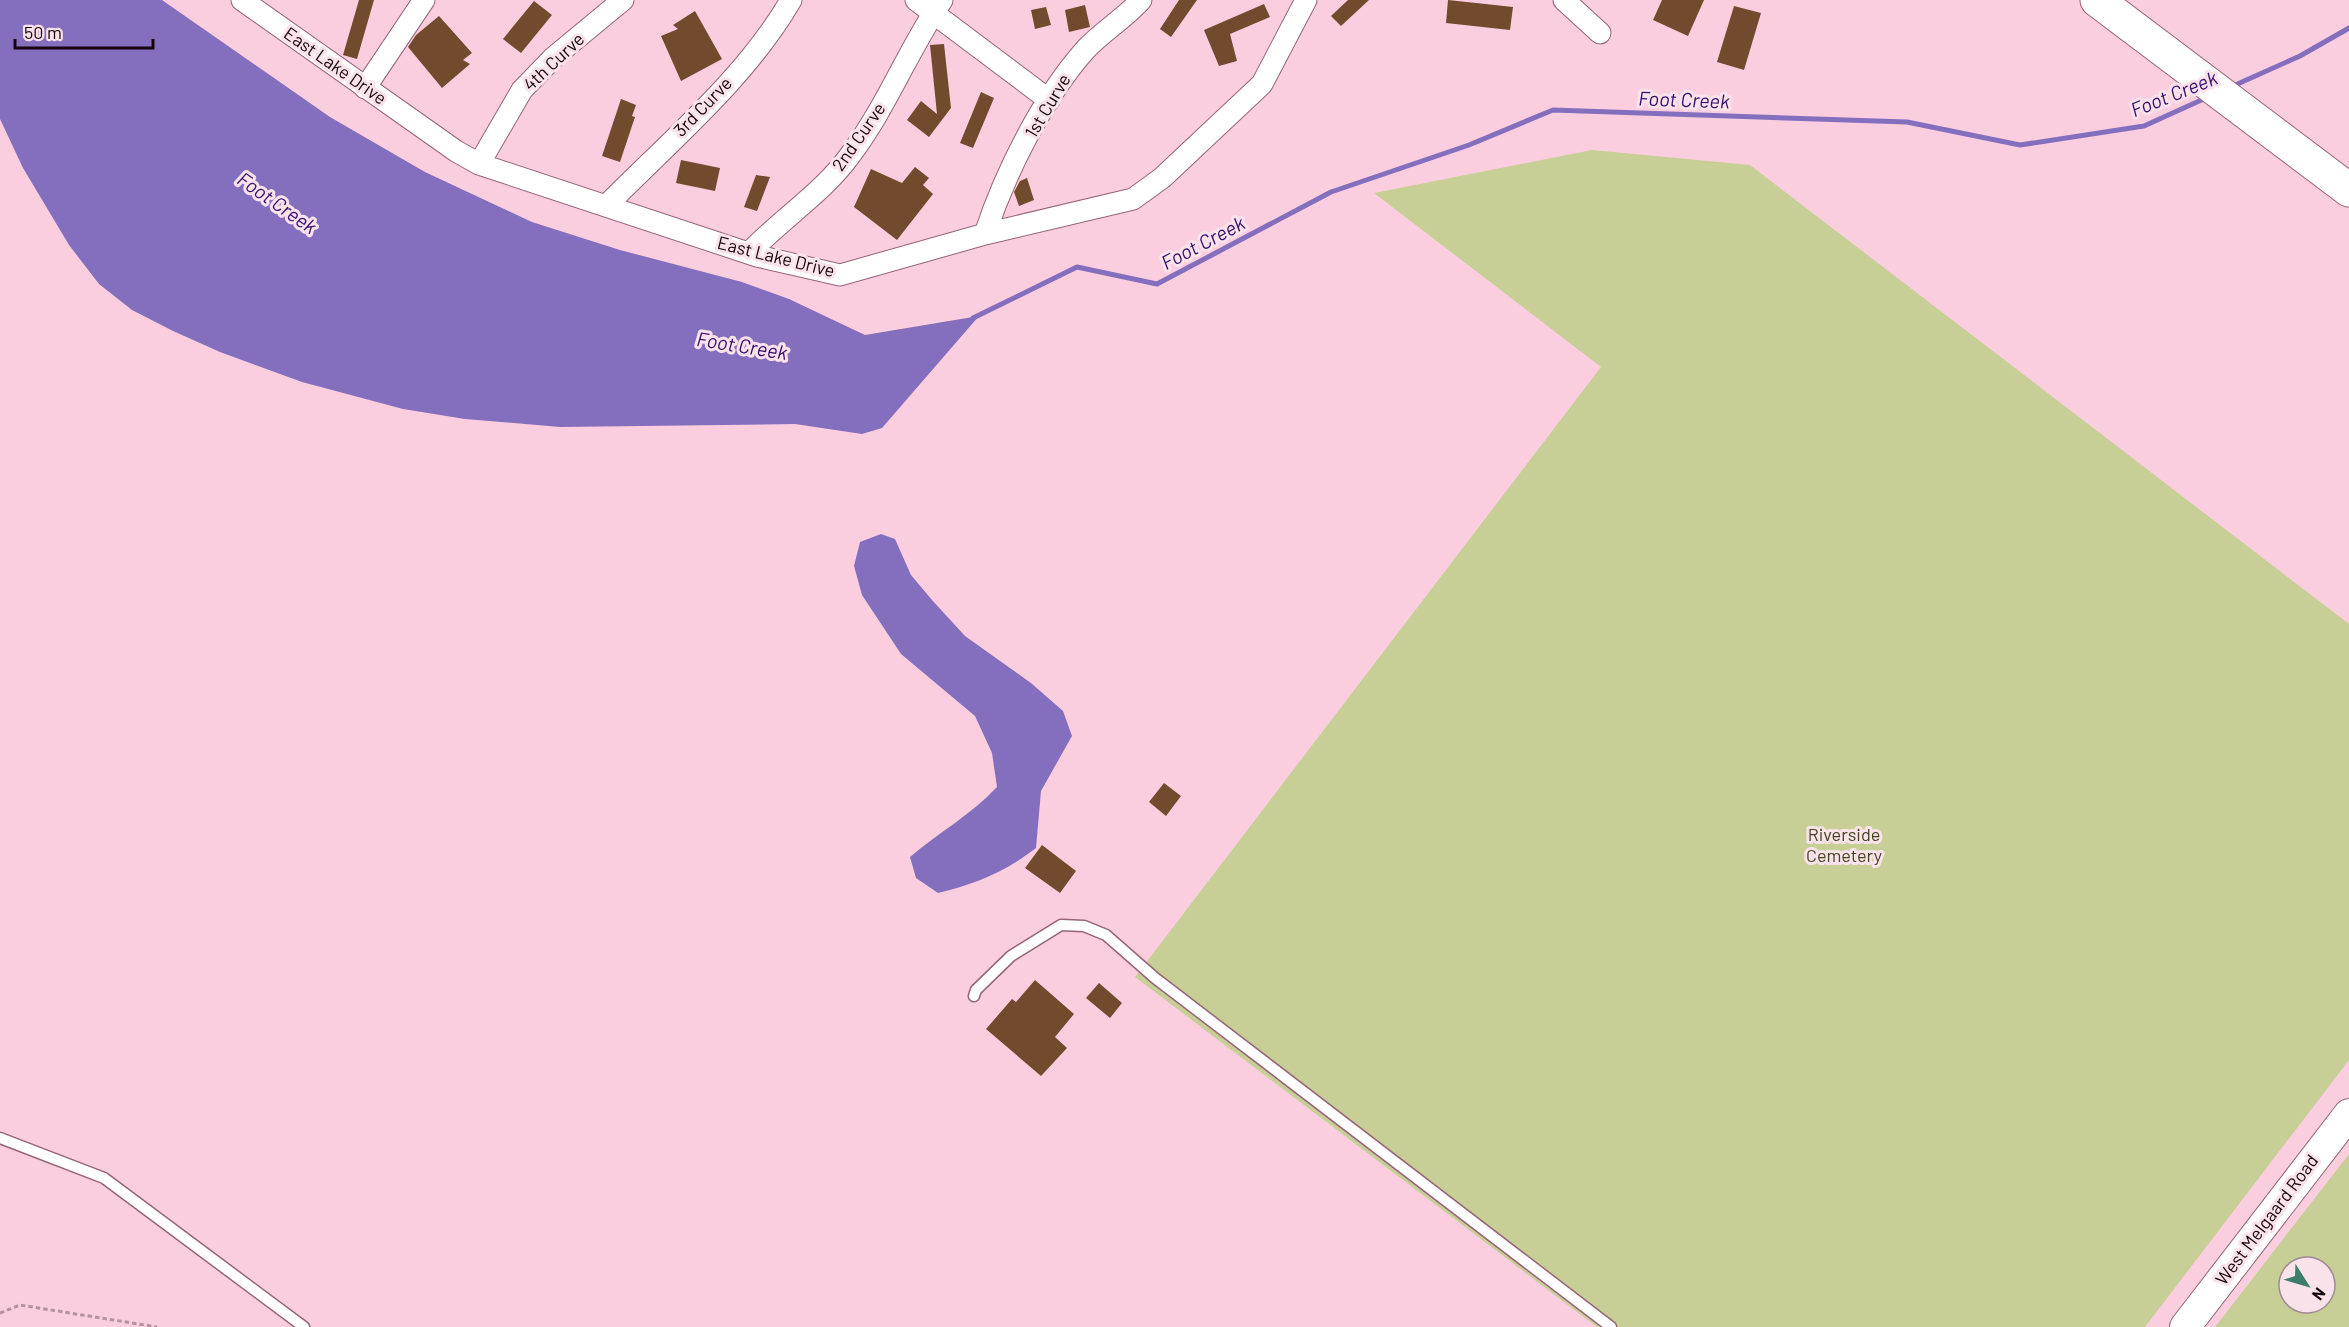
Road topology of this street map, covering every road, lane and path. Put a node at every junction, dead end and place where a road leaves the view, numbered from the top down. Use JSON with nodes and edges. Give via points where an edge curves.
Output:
{"nodes":[{"id":1,"x":424,"y":0,"type":"edge"},
{"id":2,"x":623,"y":0,"type":"edge"},
{"id":3,"x":790,"y":0,"type":"edge"},
{"id":4,"x":916,"y":0,"type":"edge"},
{"id":5,"x":1142,"y":0,"type":"edge"},
{"id":6,"x":1306,"y":0,"type":"edge"},
{"id":7,"x":1564,"y":0,"type":"edge"},
{"id":8,"x":2097,"y":0,"type":"edge"},
{"id":9,"x":244,"y":1,"type":"edge"},
{"id":10,"x":938,"y":7,"type":"edge"},
{"id":11,"x":1600,"y":33,"type":"dead end"},
{"id":12,"x":365,"y":87,"type":"junction"},
{"id":13,"x":1049,"y":100,"type":"junction"},
{"id":14,"x":479,"y":164,"type":"junction"},
{"id":15,"x":2349,"y":190,"type":"edge"},
{"id":16,"x":606,"y":206,"type":"junction"},
{"id":17,"x":985,"y":234,"type":"junction"},
{"id":18,"x":749,"y":253,"type":"junction"},
{"id":19,"x":974,"y":996,"type":"dead end"},
{"id":20,"x":2349,"y":1114,"type":"edge"},
{"id":21,"x":0,"y":1138,"type":"edge"},
{"id":22,"x":0,"y":1313,"type":"edge"},
{"id":23,"x":157,"y":1327,"type":"edge"},
{"id":24,"x":304,"y":1327,"type":"edge"},
{"id":25,"x":1611,"y":1327,"type":"edge"},
{"id":26,"x":2186,"y":1327,"type":"edge"}],
"edges":[{"from":1,"to":12,"type":"street"},
{"from":2,"to":14,"type":"street","name":"4th Curve","via":[[554,57],[522,90]]},
{"from":3,"to":16,"type":"street","name":"3rd Curve","via":[[774,28],[729,82]]},
{"from":4,"to":10,"type":"street"},
{"from":5,"to":13,"type":"street","name":"1st Curve","via":[[1088,47]]},
{"from":6,"to":17,"type":"street","name":"East Lake Drive","via":[[1262,84],[1162,178],[1133,199]]},
{"from":7,"to":11,"type":"street"},
{"from":8,"to":15,"type":"highway"},
{"from":9,"to":12,"type":"street","name":"East Lake Drive"},
{"from":10,"to":13,"type":"street"},
{"from":10,"to":18,"type":"street","name":"2nd Curve","via":[[918,36],[872,126],[850,157]]},
{"from":12,"to":14,"type":"street","name":"East Lake Drive"},
{"from":13,"to":17,"type":"street","name":"1st Curve","via":[[1005,181]]},
{"from":14,"to":16,"type":"street","name":"East Lake Drive"},
{"from":16,"to":18,"type":"street","name":"East Lake Drive"},
{"from":17,"to":18,"type":"street","name":"East Lake Drive","via":[[840,275]]},
{"from":19,"to":25,"type":"lane","via":[[1011,956],[1061,925],[1084,926],[1106,935],[1155,978]]},
{"from":20,"to":26,"type":"main road","name":"West Melgaard Road"},
{"from":21,"to":24,"type":"lane","via":[[104,1178]]},
{"from":22,"to":23,"type":"path","via":[[20,1305]]}]}
